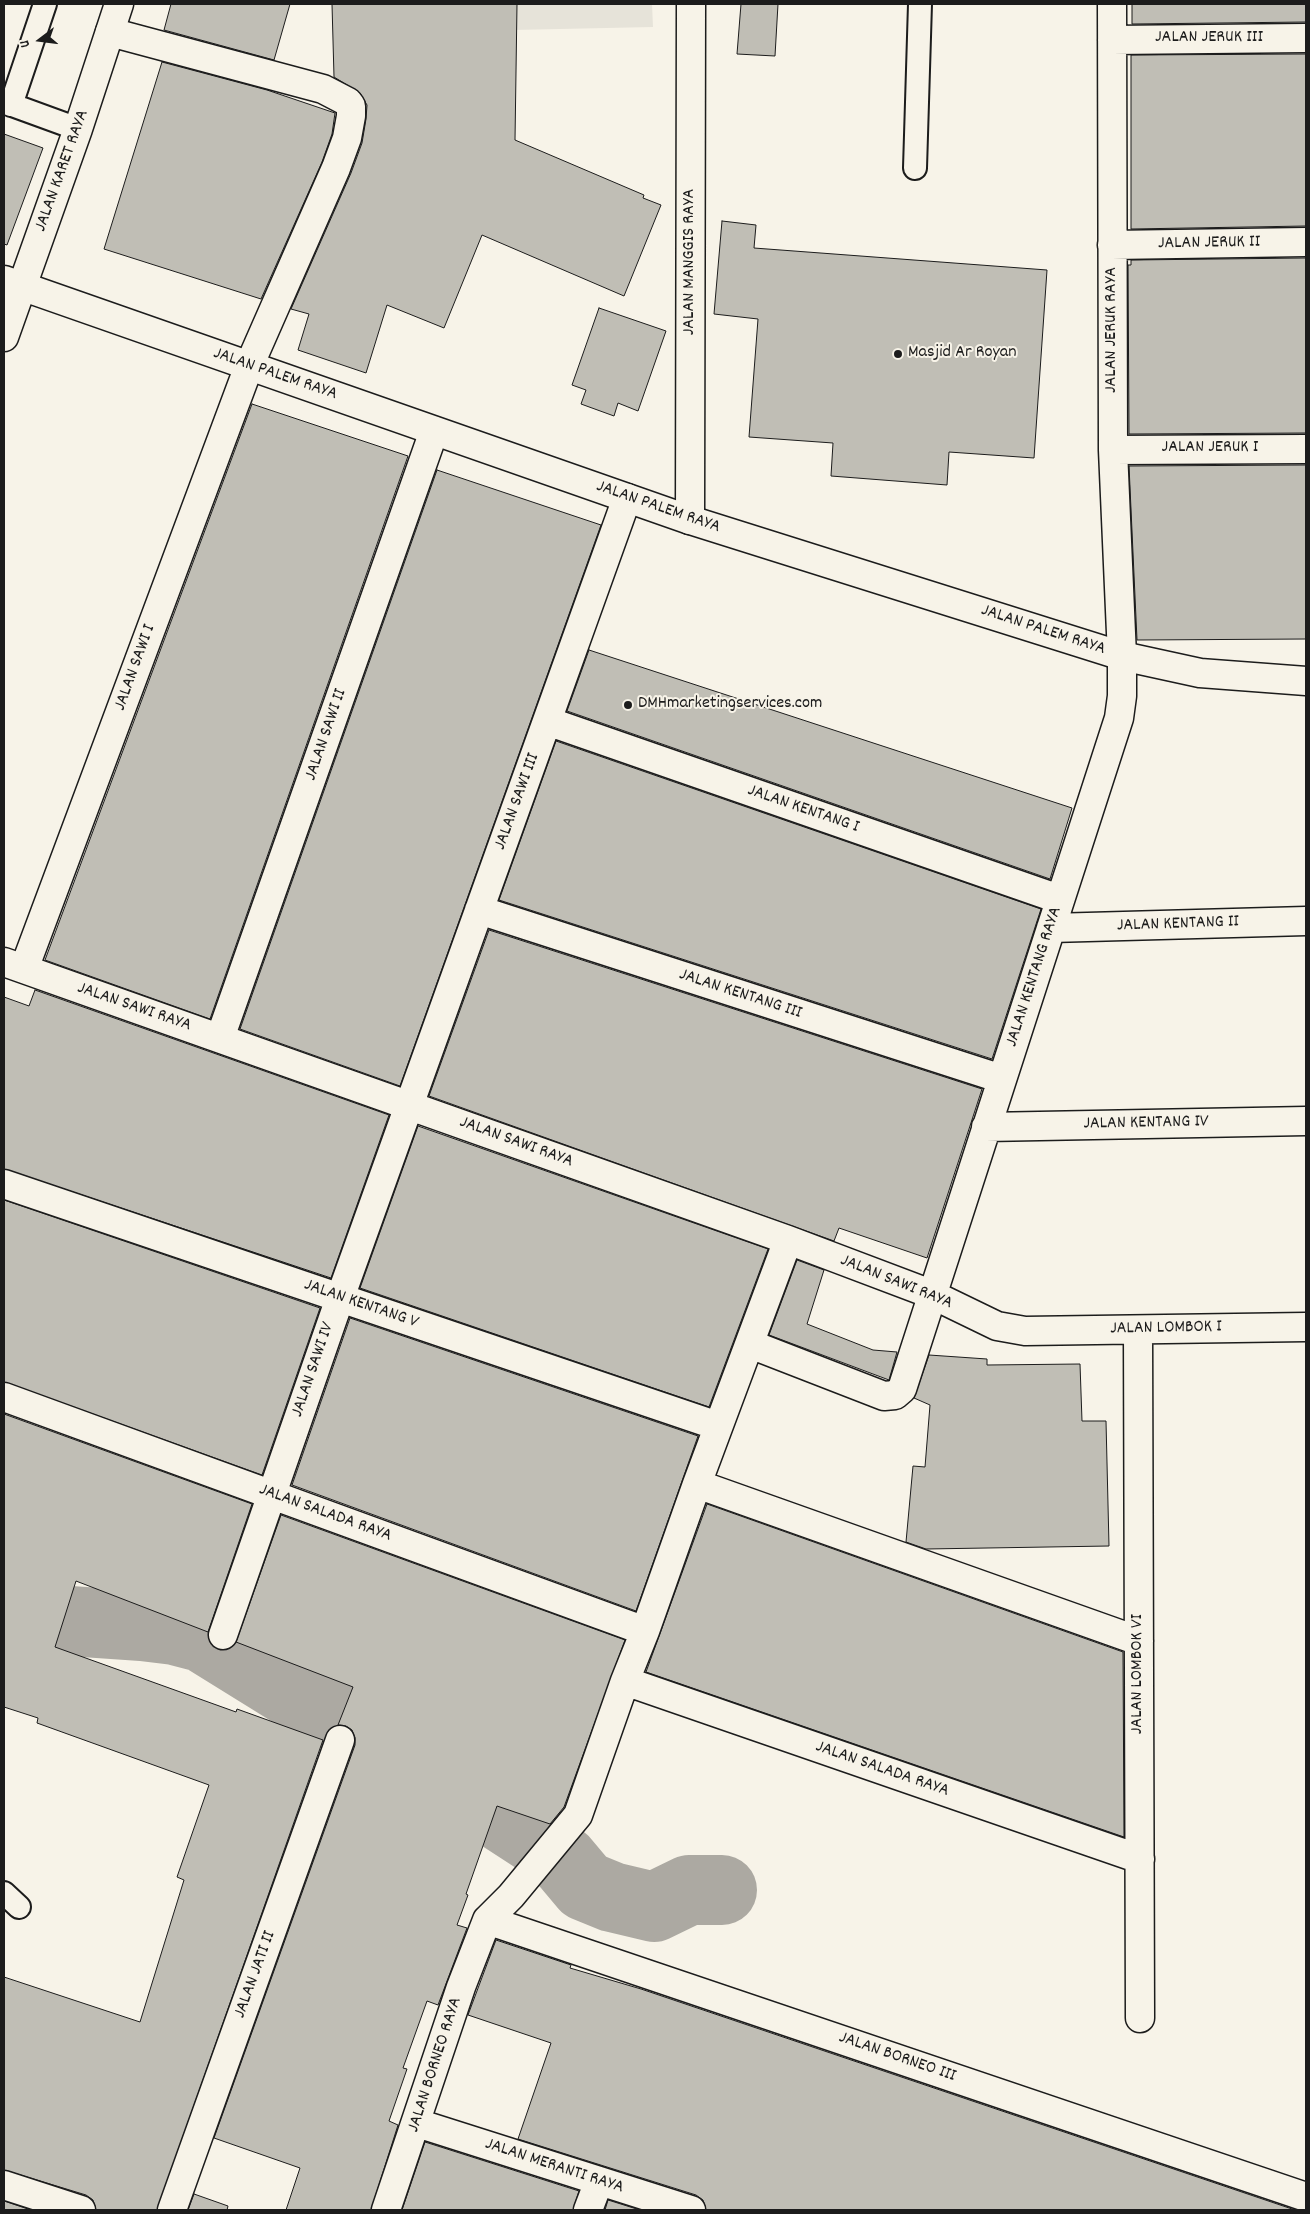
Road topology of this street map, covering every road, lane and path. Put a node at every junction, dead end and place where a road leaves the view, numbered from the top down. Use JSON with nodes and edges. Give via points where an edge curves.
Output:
{"nodes":[{"id":1,"x":45,"y":4,"type":"edge"},
{"id":2,"x":119,"y":4,"type":"edge"},
{"id":3,"x":691,"y":4,"type":"edge"},
{"id":4,"x":920,"y":4,"type":"edge"},
{"id":5,"x":1112,"y":4,"type":"edge"},
{"id":6,"x":110,"y":32,"type":"junction"},
{"id":7,"x":1306,"y":38,"type":"edge"},
{"id":8,"x":1112,"y":40,"type":"junction"},
{"id":9,"x":8,"y":103,"type":"edge"},
{"id":10,"x":78,"y":129,"type":"junction"},
{"id":11,"x":914,"y":168,"type":"dead end"},
{"id":12,"x":1306,"y":242,"type":"edge"},
{"id":13,"x":1112,"y":245,"type":"junction"},
{"id":14,"x":12,"y":283,"type":"edge"},
{"id":15,"x":4,"y":337,"type":"edge"},
{"id":16,"x":249,"y":366,"type":"junction"},
{"id":17,"x":434,"y":431,"type":"junction"},
{"id":18,"x":1306,"y":449,"type":"edge"},
{"id":19,"x":1113,"y":450,"type":"junction"},
{"id":20,"x":627,"y":498,"type":"junction"},
{"id":21,"x":690,"y":520,"type":"junction"},
{"id":22,"x":1122,"y":656,"type":"junction"},
{"id":23,"x":1306,"y":681,"type":"edge"},
{"id":24,"x":548,"y":721,"type":"junction"},
{"id":25,"x":1059,"y":899,"type":"junction"},
{"id":26,"x":479,"y":910,"type":"junction"},
{"id":27,"x":1306,"y":922,"type":"edge"},
{"id":28,"x":1050,"y":928,"type":"junction"},
{"id":29,"x":14,"y":966,"type":"edge"},
{"id":30,"x":220,"y":1038,"type":"junction"},
{"id":31,"x":1002,"y":1079,"type":"junction"},
{"id":32,"x":409,"y":1105,"type":"junction"},
{"id":33,"x":1306,"y":1120,"type":"edge"},
{"id":34,"x":986,"y":1127,"type":"junction"},
{"id":35,"x":4,"y":1184,"type":"edge"},
{"id":36,"x":788,"y":1240,"type":"junction"},
{"id":37,"x":931,"y":1294,"type":"junction"},
{"id":38,"x":340,"y":1298,"type":"junction"},
{"id":39,"x":1306,"y":1327,"type":"edge"},
{"id":40,"x":1138,"y":1330,"type":"junction"},
{"id":41,"x":1026,"y":1331,"type":"joint"},
{"id":42,"x":750,"y":1344,"type":"junction"},
{"id":43,"x":4,"y":1397,"type":"edge"},
{"id":44,"x":718,"y":1426,"type":"junction"},
{"id":45,"x":697,"y":1484,"type":"junction"},
{"id":46,"x":270,"y":1494,"type":"junction"},
{"id":47,"x":646,"y":1631,"type":"junction"},
{"id":48,"x":222,"y":1635,"type":"dead end"},
{"id":49,"x":1139,"y":1641,"type":"junction"},
{"id":50,"x":624,"y":1682,"type":"junction"},
{"id":51,"x":340,"y":1740,"type":"dead end"},
{"id":52,"x":1140,"y":1859,"type":"junction"},
{"id":53,"x":487,"y":1920,"type":"junction"},
{"id":54,"x":1140,"y":2018,"type":"dead end"},
{"id":55,"x":417,"y":2123,"type":"junction"},
{"id":56,"x":599,"y":2181,"type":"junction"},
{"id":57,"x":4,"y":2185,"type":"edge"},
{"id":58,"x":1306,"y":2197,"type":"edge"},
{"id":59,"x":81,"y":2210,"type":"edge"},
{"id":60,"x":172,"y":2210,"type":"edge"},
{"id":61,"x":386,"y":2210,"type":"edge"},
{"id":62,"x":588,"y":2210,"type":"edge"},
{"id":63,"x":692,"y":2210,"type":"edge"}],
"edges":[{"from":1,"to":9,"type":"lane"},
{"from":2,"to":6,"type":"street","name":"JALAN KARET RAYA"},
{"from":3,"to":21,"type":"street","name":"JALAN MANGGIS RAYA"},
{"from":4,"to":11,"type":"lane"},
{"from":5,"to":8,"type":"street","name":"JALAN JERUK RAYA"},
{"from":6,"to":10,"type":"street","name":"JALAN KARET RAYA"},
{"from":6,"to":16,"type":"street","name":"JALAN SAWI I","via":[[323,89],[343,98],[351,106],[347,138],[336,168]]},
{"from":7,"to":8,"type":"street","name":"JALAN JERUK III"},
{"from":8,"to":13,"type":"street","name":"JALAN JERUK RAYA"},
{"from":9,"to":10,"type":"lane"},
{"from":10,"to":14,"type":"street","name":"JALAN KARET RAYA"},
{"from":12,"to":13,"type":"street","name":"JALAN JERUK II"},
{"from":13,"to":19,"type":"street","name":"JALAN JERUK RAYA"},
{"from":14,"to":15,"type":"street","name":"JALAN KARET RAYA"},
{"from":14,"to":16,"type":"street","name":"JALAN PALEM RAYA"},
{"from":16,"to":17,"type":"street","name":"JALAN PALEM RAYA"},
{"from":16,"to":29,"type":"street","name":"JALAN SAWI I"},
{"from":17,"to":20,"type":"street","name":"JALAN PALEM RAYA"},
{"from":17,"to":30,"type":"street","name":"JALAN SAWI II"},
{"from":18,"to":19,"type":"street","name":"JALAN JERUK I"},
{"from":19,"to":22,"type":"street","name":"JALAN JERUK RAYA"},
{"from":20,"to":21,"type":"street","name":"JALAN PALEM RAYA"},
{"from":20,"to":24,"type":"street","name":"JALAN SAWI III"},
{"from":21,"to":22,"type":"street","name":"JALAN PALEM RAYA"},
{"from":22,"to":23,"type":"street","name":"JALAN PALEM RAYA","via":[[1200,673]]},
{"from":22,"to":25,"type":"street","name":"JALAN KENTANG RAYA","via":[[1119,718]]},
{"from":24,"to":25,"type":"street","name":"JALAN KENTANG I"},
{"from":24,"to":26,"type":"street","name":"JALAN SAWI III"},
{"from":25,"to":28,"type":"street","name":"JALAN KENTANG RAYA"},
{"from":26,"to":31,"type":"street","name":"JALAN KENTANG III"},
{"from":26,"to":32,"type":"street","name":"JALAN SAWI III"},
{"from":27,"to":28,"type":"street","name":"JALAN KENTANG II"},
{"from":28,"to":31,"type":"street","name":"JALAN KENTANG RAYA"},
{"from":29,"to":30,"type":"street","name":"JALAN SAWI RAYA"},
{"from":30,"to":32,"type":"street","name":"JALAN SAWI RAYA"},
{"from":31,"to":34,"type":"street","name":"JALAN KENTANG RAYA"},
{"from":32,"to":36,"type":"street","name":"JALAN SAWI RAYA"},
{"from":32,"to":38,"type":"street","name":"JALAN SAWI IV"},
{"from":33,"to":34,"type":"street","name":"JALAN KENTANG IV"},
{"from":34,"to":37,"type":"street","name":"JALAN KENTANG RAYA"},
{"from":35,"to":38,"type":"street","name":"JALAN KENTANG V"},
{"from":36,"to":37,"type":"street","name":"JALAN SAWI RAYA"},
{"from":36,"to":42,"type":"street"},
{"from":37,"to":41,"type":"street","name":"JALAN SAWI RAYA","via":[[997,1326]]},
{"from":37,"to":42,"type":"street","name":"JALAN KENTANG RAYA","via":[[905,1381],[896,1394],[884,1396]]},
{"from":38,"to":44,"type":"street","name":"JALAN KENTANG V"},
{"from":38,"to":46,"type":"street","name":"JALAN SAWI IV"},
{"from":39,"to":40,"type":"street","name":"JALAN LOMBOK I"},
{"from":40,"to":41,"type":"street","name":"JALAN LOMBOK I"},
{"from":40,"to":49,"type":"street","name":"JALAN LOMBOK VI"},
{"from":42,"to":44,"type":"street"},
{"from":43,"to":46,"type":"street","name":"JALAN SALADA RAYA"},
{"from":44,"to":45,"type":"street"},
{"from":45,"to":47,"type":"street"},
{"from":45,"to":49,"type":"street"},
{"from":46,"to":47,"type":"street","name":"JALAN SALADA RAYA"},
{"from":46,"to":48,"type":"street","name":"JALAN SAWI IV"},
{"from":47,"to":50,"type":"street"},
{"from":49,"to":52,"type":"street","name":"JALAN LOMBOK VI"},
{"from":50,"to":52,"type":"street","name":"JALAN SALADA RAYA"},
{"from":50,"to":53,"type":"street","via":[[578,1815]]},
{"from":51,"to":60,"type":"street","name":"JALAN JATI II"},
{"from":52,"to":54,"type":"street","name":"JALAN LOMBOK VI"},
{"from":53,"to":55,"type":"street","name":"JALAN BORNEO RAYA"},
{"from":53,"to":58,"type":"street","name":"JALAN BORNEO III"},
{"from":55,"to":56,"type":"street","name":"JALAN MERANTI RAYA"},
{"from":55,"to":61,"type":"street","name":"JALAN BORNEO RAYA"},
{"from":56,"to":62,"type":"street"},
{"from":56,"to":63,"type":"street","name":"JALAN MERANTI RAYA"},
{"from":57,"to":59,"type":"street"}]}
